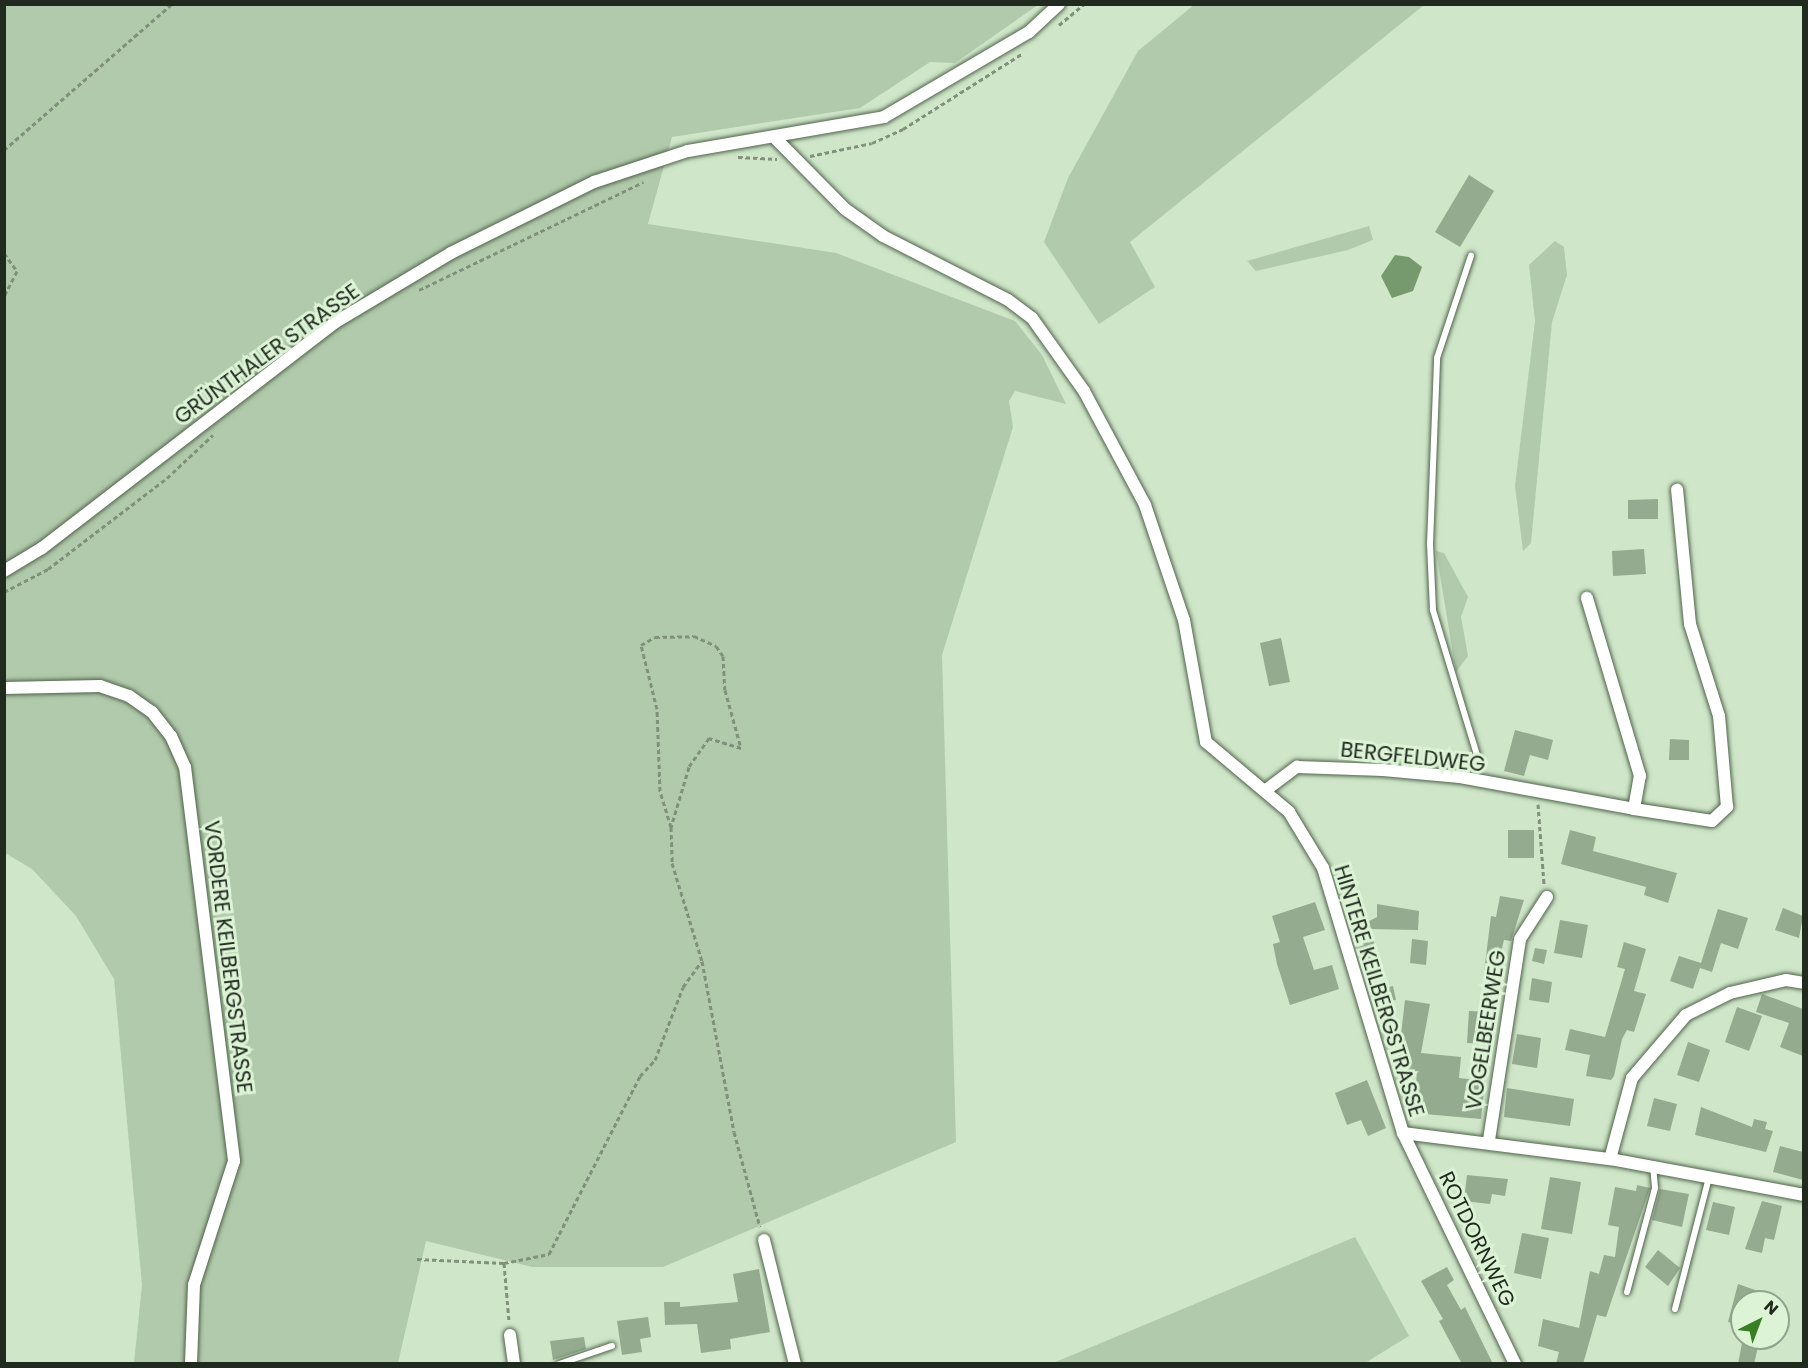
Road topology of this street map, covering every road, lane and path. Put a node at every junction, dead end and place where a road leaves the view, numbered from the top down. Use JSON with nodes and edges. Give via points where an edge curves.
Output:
{"nodes":[{"id":1,"x":172,"y":4,"type":"edge"},
{"id":2,"x":1059,"y":4,"type":"edge"},
{"id":3,"x":1084,"y":4,"type":"edge"},
{"id":4,"x":1052,"y":31,"type":"dead end"},
{"id":5,"x":1026,"y":51,"type":"dead end"},
{"id":6,"x":776,"y":139,"type":"junction"},
{"id":7,"x":4,"y":150,"type":"edge"},
{"id":8,"x":727,"y":158,"type":"dead end"},
{"id":9,"x":796,"y":160,"type":"junction"},
{"id":10,"x":650,"y":178,"type":"dead end"},
{"id":11,"x":4,"y":253,"type":"edge"},
{"id":12,"x":1471,"y":256,"type":"dead end"},
{"id":13,"x":415,"y":292,"type":"dead end"},
{"id":14,"x":4,"y":297,"type":"edge"},
{"id":15,"x":222,"y":427,"type":"dead end"},
{"id":16,"x":1677,"y":490,"type":"dead end"},
{"id":17,"x":4,"y":570,"type":"edge"},
{"id":18,"x":4,"y":592,"type":"edge"},
{"id":19,"x":1587,"y":598,"type":"dead end"},
{"id":20,"x":4,"y":688,"type":"edge"},
{"id":21,"x":1460,"y":777,"type":"junction"},
{"id":22,"x":1266,"y":790,"type":"junction"},
{"id":23,"x":1538,"y":793,"type":"junction"},
{"id":24,"x":1634,"y":809,"type":"junction"},
{"id":25,"x":671,"y":827,"type":"junction"},
{"id":26,"x":1547,"y":897,"type":"joint"},
{"id":27,"x":702,"y":961,"type":"junction"},
{"id":28,"x":1803,"y":983,"type":"edge"},
{"id":29,"x":1402,"y":1133,"type":"junction"},
{"id":30,"x":1489,"y":1140,"type":"junction"},
{"id":31,"x":1610,"y":1159,"type":"junction"},
{"id":32,"x":1653,"y":1167,"type":"junction"},
{"id":33,"x":1710,"y":1177,"type":"junction"},
{"id":34,"x":1803,"y":1195,"type":"edge"},
{"id":35,"x":764,"y":1240,"type":"joint"},
{"id":36,"x":417,"y":1259,"type":"dead end"},
{"id":37,"x":504,"y":1263,"type":"junction"},
{"id":38,"x":1627,"y":1292,"type":"dead end"},
{"id":39,"x":1676,"y":1309,"type":"dead end"},
{"id":40,"x":510,"y":1335,"type":"joint"},
{"id":41,"x":612,"y":1346,"type":"dead end"},
{"id":42,"x":191,"y":1364,"type":"edge"},
{"id":43,"x":514,"y":1364,"type":"edge"},
{"id":44,"x":559,"y":1364,"type":"edge"},
{"id":45,"x":795,"y":1364,"type":"edge"},
{"id":46,"x":1515,"y":1364,"type":"edge"}],
"edges":[{"from":1,"to":7,"type":"path"},
{"from":2,"to":6,"type":"street","name":"GRÜNTHALER STRASSE","via":[[1029,32],[884,117]]},
{"from":3,"to":4,"type":"path"},
{"from":5,"to":9,"type":"path","via":[[903,129],[872,143]]},
{"from":6,"to":9,"type":"street","name":"HINTERE KEILBERGSTRASSE"},
{"from":6,"to":17,"type":"street","name":"GRÜNTHALER STRASSE","via":[[688,151],[594,182],[451,253],[334,323],[42,548]]},
{"from":8,"to":9,"type":"path"},
{"from":9,"to":22,"type":"street","name":"HINTERE KEILBERGSTRASSE","via":[[845,209],[883,236],[1008,300],[1056,346],[1145,505],[1184,620],[1206,742]]},
{"from":10,"to":13,"type":"path"},
{"from":11,"to":14,"type":"path","via":[[17,271]]},
{"from":12,"to":21,"type":"lane","via":[[1437,358],[1430,544],[1433,610],[1478,755]]},
{"from":15,"to":18,"type":"path","via":[[120,515],[48,569]]},
{"from":16,"to":24,"type":"street","name":"BERGFELDWEG","via":[[1690,624],[1719,716],[1727,807],[1712,821]]},
{"from":19,"to":24,"type":"street","via":[[1640,776]]},
{"from":20,"to":42,"type":"street","name":"VORDERE KEILBERGSTRASSE","via":[[100,686],[129,696],[165,728],[185,767],[234,1161],[194,1285]]},
{"from":21,"to":22,"type":"street","name":"BERGFELDWEG","via":[[1297,767]]},
{"from":21,"to":23,"type":"street","name":"BERGFELDWEG"},
{"from":22,"to":29,"type":"street","name":"HINTERE KEILBERGSTRASSE","via":[[1289,812],[1323,868]]},
{"from":23,"to":24,"type":"street","name":"BERGFELDWEG"},
{"from":23,"to":26,"type":"path","via":[[1539,856]]},
{"from":25,"to":25,"type":"path","via":[[689,767],[710,738],[741,748],[725,690],[723,656],[716,646],[694,636],[655,637],[641,645],[657,709],[660,791]]},
{"from":25,"to":27,"type":"path","via":[[682,906]]},
{"from":26,"to":30,"type":"street","name":"VOGELBEERWEG","via":[[1520,939]]},
{"from":27,"to":35,"type":"path","via":[[734,1132]]},
{"from":27,"to":37,"type":"path","via":[[683,987],[655,1060],[640,1076],[549,1254]]},
{"from":28,"to":31,"type":"street","via":[[1786,980],[1730,993],[1686,1015],[1632,1078]]},
{"from":29,"to":30,"type":"street","name":"HINTERE KEILBERGSTRASSE"},
{"from":29,"to":46,"type":"street","name":"ROTDORNWEG"},
{"from":30,"to":31,"type":"street","name":"HINTERE KEILBERGSTRASSE"},
{"from":31,"to":32,"type":"street","name":"HINTERE KEILBERGSTRASSE"},
{"from":32,"to":33,"type":"street","name":"HINTERE KEILBERGSTRASSE"},
{"from":32,"to":38,"type":"lane","via":[[1655,1188]]},
{"from":33,"to":34,"type":"street","name":"HINTERE KEILBERGSTRASSE"},
{"from":33,"to":39,"type":"lane"},
{"from":35,"to":45,"type":"street"},
{"from":36,"to":37,"type":"path"},
{"from":37,"to":40,"type":"path"},
{"from":40,"to":43,"type":"street"},
{"from":41,"to":44,"type":"lane"}]}
